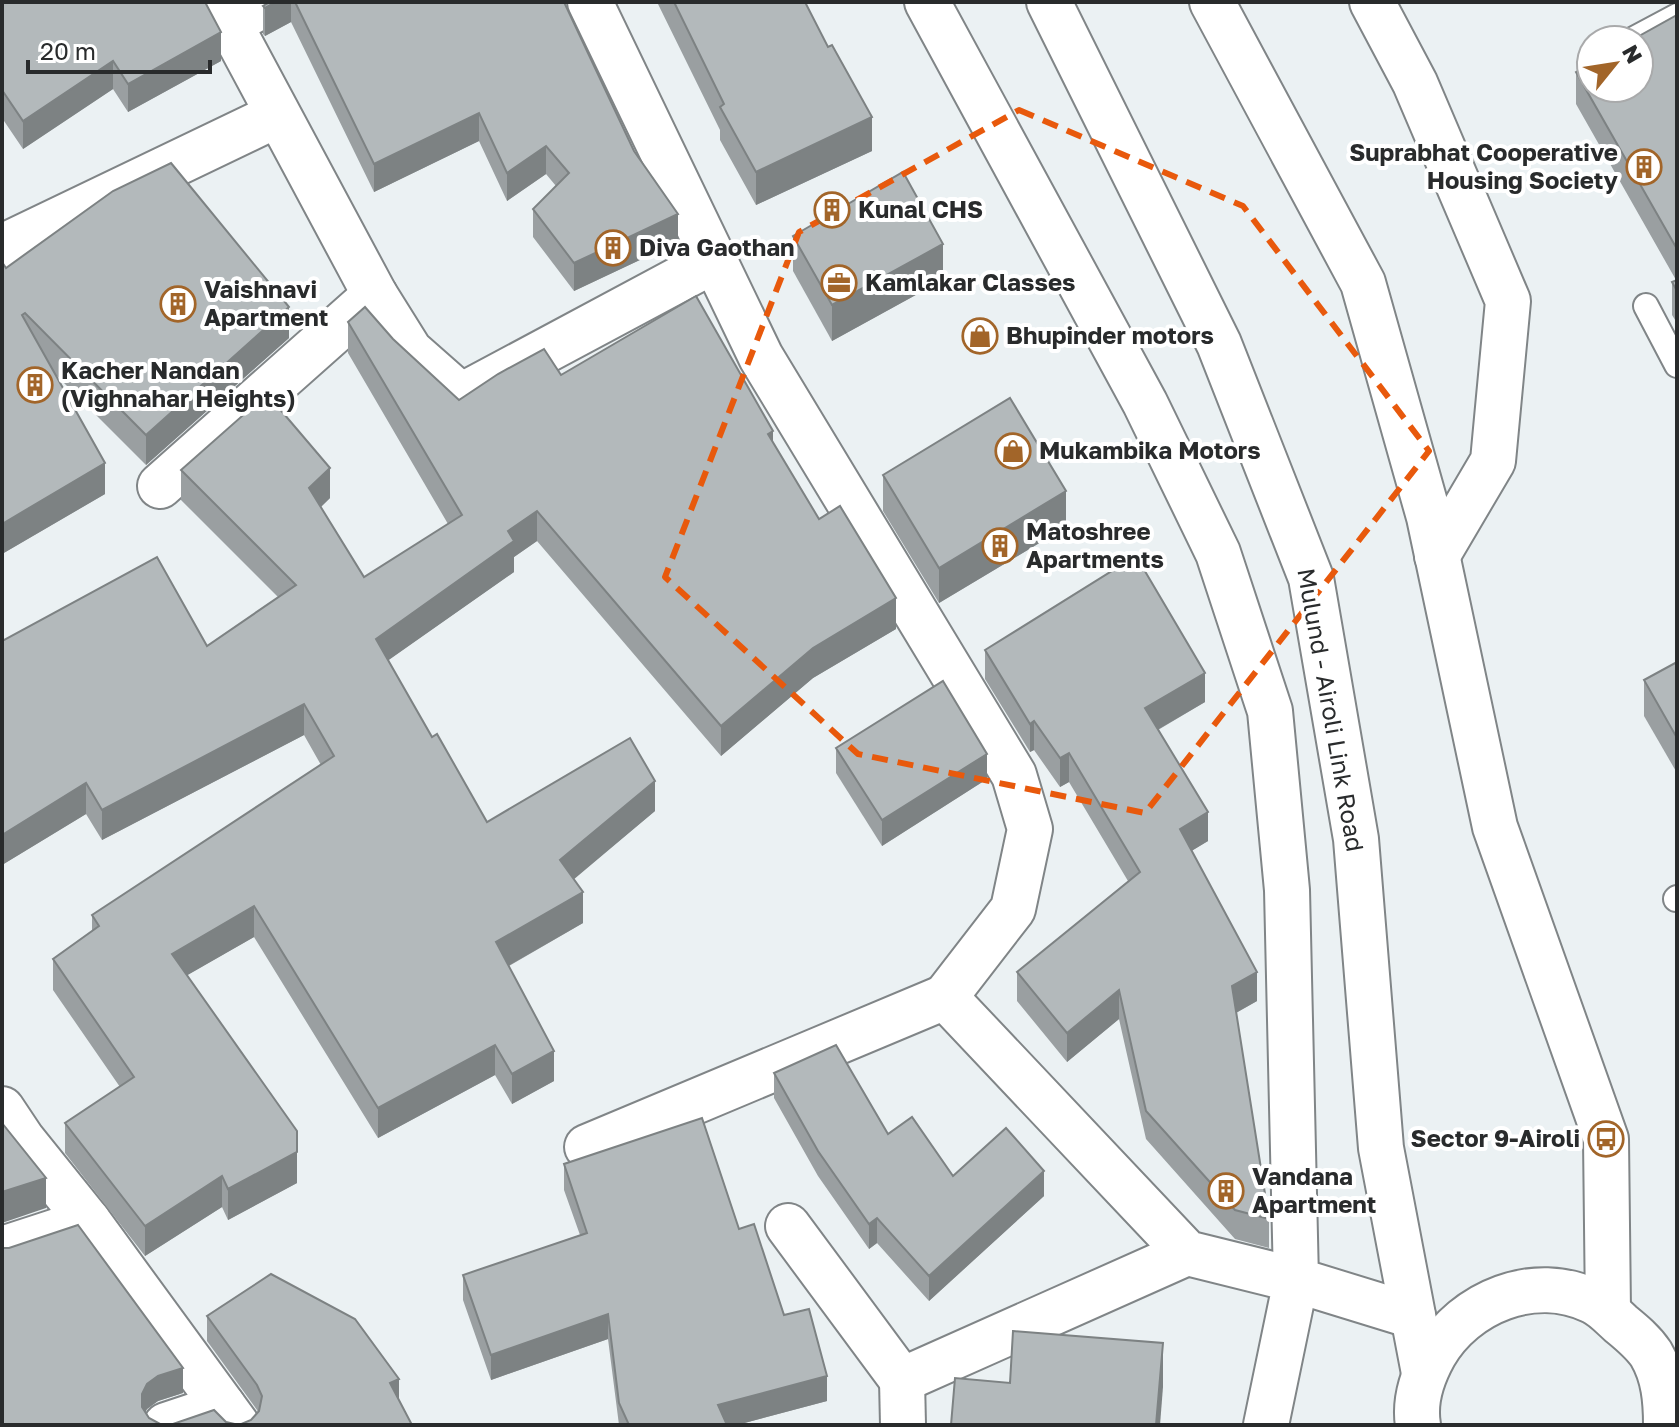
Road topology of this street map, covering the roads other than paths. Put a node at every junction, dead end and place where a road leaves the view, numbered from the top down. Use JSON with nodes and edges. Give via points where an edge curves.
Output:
{"nodes":[{"id":1,"x":269,"y":2,"type":"edge"},
{"id":2,"x":590,"y":2,"type":"edge"},
{"id":3,"x":927,"y":2,"type":"edge"},
{"id":4,"x":1049,"y":2,"type":"edge"},
{"id":5,"x":1212,"y":2,"type":"edge"},
{"id":6,"x":1372,"y":2,"type":"edge"},
{"id":7,"x":223,"y":13,"type":"edge"},
{"id":8,"x":1677,"y":16,"type":"edge"},
{"id":9,"x":1655,"y":28,"type":"edge"},
{"id":10,"x":277,"y":115,"type":"junction"},
{"id":11,"x":2,"y":247,"type":"edge"},
{"id":12,"x":715,"y":260,"type":"junction"},
{"id":13,"x":375,"y":295,"type":"junction"},
{"id":14,"x":1646,"y":306,"type":"dead end"},
{"id":15,"x":1677,"y":365,"type":"edge"},
{"id":16,"x":160,"y":486,"type":"dead end"},
{"id":17,"x":1437,"y":556,"type":"junction"},
{"id":18,"x":945,"y":997,"type":"junction"},
{"id":19,"x":2,"y":1109,"type":"edge"},
{"id":20,"x":587,"y":1147,"type":"dead end"},
{"id":21,"x":88,"y":1221,"type":"junction"},
{"id":22,"x":788,"y":1226,"type":"dead end"},
{"id":23,"x":2,"y":1249,"type":"edge"},
{"id":24,"x":1187,"y":1253,"type":"junction"},
{"id":25,"x":1296,"y":1280,"type":"junction"},
{"id":26,"x":1608,"y":1311,"type":"junction"},
{"id":27,"x":1413,"y":1316,"type":"junction"},
{"id":28,"x":1424,"y":1373,"type":"junction"},
{"id":29,"x":902,"y":1380,"type":"junction"},
{"id":30,"x":230,"y":1415,"type":"edge"},
{"id":31,"x":166,"y":1425,"type":"edge"},
{"id":32,"x":903,"y":1425,"type":"edge"},
{"id":33,"x":1266,"y":1425,"type":"edge"},
{"id":34,"x":1418,"y":1425,"type":"edge"},
{"id":35,"x":1666,"y":1425,"type":"edge"}],
"edges":[{"from":1,"to":7,"type":"street"},
{"from":2,"to":12,"type":"street"},
{"from":3,"to":25,"type":"street","via":[[1145,403],[1218,553],[1270,711],[1287,890]]},
{"from":4,"to":27,"type":"street","name":"Mulund - Airoli Link Road","via":[[1219,344],[1311,578],[1356,839],[1381,1148]]},
{"from":5,"to":17,"type":"street","via":[[1363,283]]},
{"from":6,"to":17,"type":"street","via":[[1415,83],[1508,301],[1493,461]]},
{"from":7,"to":10,"type":"street"},
{"from":8,"to":9,"type":"lane"},
{"from":10,"to":11,"type":"street"},
{"from":10,"to":13,"type":"street"},
{"from":12,"to":13,"type":"street","via":[[461,396],[410,351]]},
{"from":12,"to":18,"type":"street","via":[[761,357],[1014,775],[1030,829],[1013,909]]},
{"from":13,"to":16,"type":"street"},
{"from":14,"to":15,"type":"lane"},
{"from":17,"to":26,"type":"street","via":[[1495,827],[1606,1139]]},
{"from":18,"to":20,"type":"street"},
{"from":18,"to":24,"type":"street"},
{"from":19,"to":21,"type":"street"},
{"from":21,"to":23,"type":"street"},
{"from":21,"to":30,"type":"street"},
{"from":22,"to":29,"type":"street"},
{"from":24,"to":25,"type":"street"},
{"from":24,"to":29,"type":"street"},
{"from":25,"to":27,"type":"street"},
{"from":25,"to":33,"type":"street"},
{"from":26,"to":28,"type":"street","via":[[1552,1290],[1512,1293],[1474,1310],[1444,1337]]},
{"from":26,"to":35,"type":"street","via":[[1653,1357],[1666,1396]]},
{"from":27,"to":28,"type":"street","name":"Mulund - Airoli Link Road"},
{"from":28,"to":34,"type":"street"},
{"from":29,"to":32,"type":"street"},
{"from":30,"to":31,"type":"street"}]}
